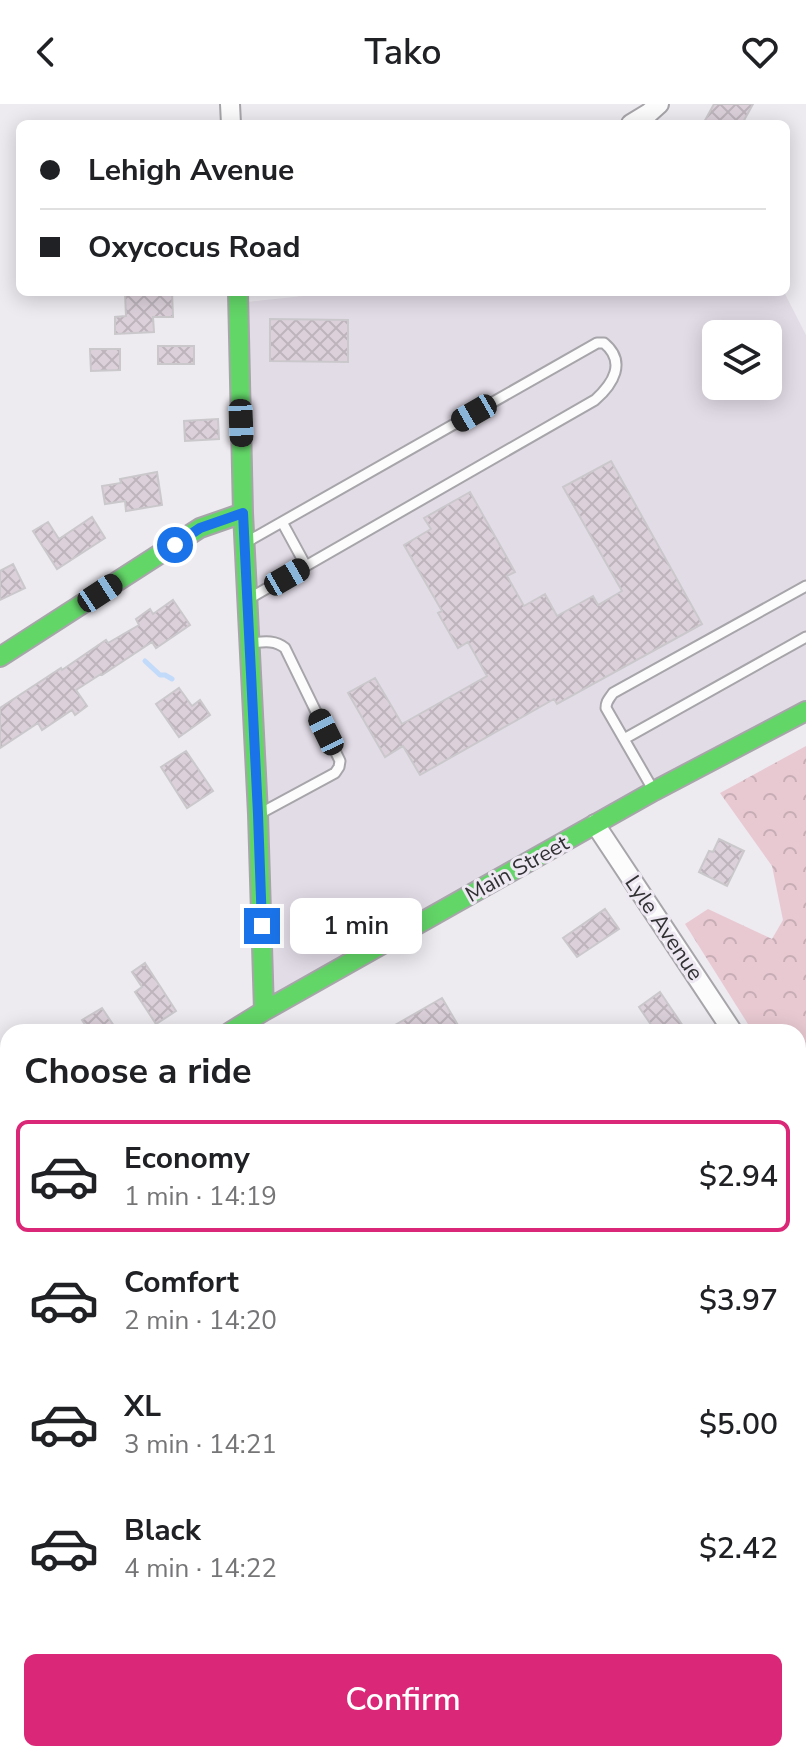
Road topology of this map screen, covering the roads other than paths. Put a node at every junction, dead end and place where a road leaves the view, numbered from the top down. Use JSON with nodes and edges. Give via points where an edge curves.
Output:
{"nodes":[{"id":1,"x":659,"y":104,"type":"edge"},
{"id":2,"x":638,"y":120,"type":"edge"},
{"id":3,"x":238,"y":296,"type":"edge"},
{"id":4,"x":243,"y":513,"type":"junction"},
{"id":5,"x":282,"y":522,"type":"junction"},
{"id":6,"x":244,"y":543,"type":"junction"},
{"id":7,"x":306,"y":566,"type":"junction"},
{"id":8,"x":806,"y":586,"type":"edge"},
{"id":9,"x":248,"y":600,"type":"junction"},
{"id":10,"x":806,"y":637,"type":"edge"},
{"id":11,"x":250,"y":643,"type":"junction"},
{"id":12,"x":0,"y":657,"type":"edge"},
{"id":13,"x":806,"y":711,"type":"edge"},
{"id":14,"x":624,"y":739,"type":"junction"},
{"id":15,"x":654,"y":791,"type":"junction"},
{"id":16,"x":258,"y":814,"type":"junction"},
{"id":17,"x":595,"y":824,"type":"junction"},
{"id":18,"x":264,"y":1011,"type":"junction"},
{"id":19,"x":243,"y":1024,"type":"edge"},
{"id":20,"x":728,"y":1024,"type":"edge"}],
"edges":[{"from":1,"to":2,"type":"street"},
{"from":3,"to":4,"type":"main road"},
{"from":4,"to":6,"type":"main road"},
{"from":4,"to":12,"type":"main road","via":[[200,528]]},
{"from":5,"to":6,"type":"lane"},
{"from":5,"to":7,"type":"lane"},
{"from":5,"to":7,"type":"lane","via":[[597,343],[615,355],[612,383],[595,400]]},
{"from":6,"to":9,"type":"main road"},
{"from":7,"to":9,"type":"lane"},
{"from":8,"to":14,"type":"lane","via":[[613,693],[606,708]]},
{"from":9,"to":11,"type":"main road"},
{"from":10,"to":14,"type":"lane"},
{"from":11,"to":16,"type":"main road"},
{"from":11,"to":16,"type":"lane","via":[[272,641],[285,648],[340,761],[335,773]]},
{"from":13,"to":15,"type":"main road","name":"Main Street"},
{"from":14,"to":15,"type":"lane"},
{"from":15,"to":17,"type":"main road","name":"Main Street"},
{"from":16,"to":18,"type":"main road"},
{"from":17,"to":18,"type":"main road","name":"Main Street"},
{"from":17,"to":20,"type":"street","name":"Lyle Avenue"},
{"from":18,"to":19,"type":"main road","name":"Main Street"}]}
